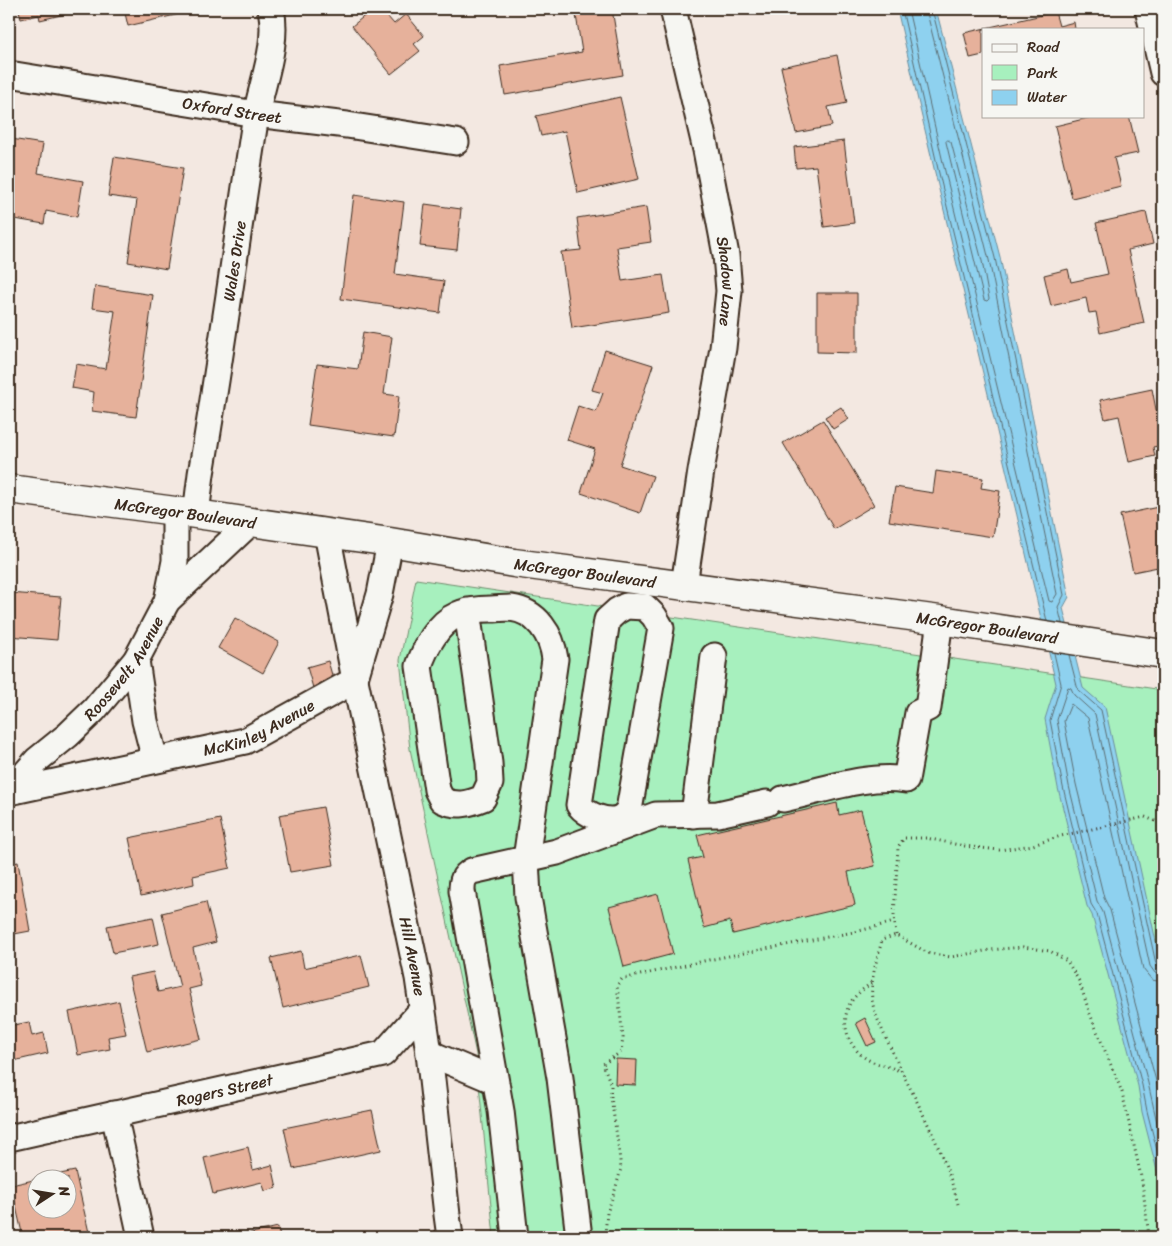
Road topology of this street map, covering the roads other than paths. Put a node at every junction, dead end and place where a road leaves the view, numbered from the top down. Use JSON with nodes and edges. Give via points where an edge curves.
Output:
{"nodes":[{"id":1,"x":271,"y":9,"type":"edge"},
{"id":2,"x":673,"y":9,"type":"edge"},
{"id":3,"x":1148,"y":9,"type":"edge"},
{"id":4,"x":1163,"y":73,"type":"edge"},
{"id":5,"x":9,"y":74,"type":"edge"},
{"id":6,"x":256,"y":114,"type":"junction"},
{"id":7,"x":456,"y":142,"type":"dead end"},
{"id":8,"x":9,"y":489,"type":"edge"},
{"id":9,"x":186,"y":512,"type":"junction"},
{"id":10,"x":251,"y":522,"type":"junction"},
{"id":11,"x":327,"y":533,"type":"junction"},
{"id":12,"x":390,"y":542,"type":"junction"},
{"id":13,"x":684,"y":585,"type":"junction"},
{"id":14,"x":640,"y":593,"type":"junction"},
{"id":15,"x":167,"y":601,"type":"junction"},
{"id":16,"x":467,"y":612,"type":"junction"},
{"id":17,"x":940,"y":620,"type":"junction"},
{"id":18,"x":1163,"y":654,"type":"edge"},
{"id":19,"x":714,"y":656,"type":"dead end"},
{"id":20,"x":136,"y":660,"type":"junction"},
{"id":21,"x":355,"y":680,"type":"junction"},
{"id":22,"x":155,"y":760,"type":"junction"},
{"id":23,"x":9,"y":792,"type":"edge"},
{"id":24,"x":694,"y":815,"type":"junction"},
{"id":25,"x":601,"y":827,"type":"junction"},
{"id":26,"x":526,"y":860,"type":"junction"},
{"id":27,"x":422,"y":1010,"type":"junction"},
{"id":28,"x":429,"y":1053,"type":"junction"},
{"id":29,"x":496,"y":1081,"type":"junction"},
{"id":30,"x":114,"y":1114,"type":"junction"},
{"id":31,"x":9,"y":1138,"type":"edge"},
{"id":32,"x":141,"y":1237,"type":"edge"},
{"id":33,"x":450,"y":1237,"type":"edge"},
{"id":34,"x":515,"y":1237,"type":"edge"},
{"id":35,"x":579,"y":1237,"type":"edge"}],
"edges":[{"from":1,"to":6,"type":"street","name":"Wales Drive","via":[[274,20],[272,41]]},
{"from":2,"to":13,"type":"street","name":"Shadow Lane","via":[[706,150],[726,255],[729,291],[723,348]]},
{"from":3,"to":4,"type":"street"},
{"from":5,"to":6,"type":"street","name":"Oxford Street"},
{"from":6,"to":7,"type":"street","name":"Oxford Street"},
{"from":6,"to":9,"type":"street","name":"Wales Drive","via":[[200,474]]},
{"from":8,"to":9,"type":"main road","name":"McGregor Boulevard"},
{"from":9,"to":10,"type":"main road","name":"McGregor Boulevard"},
{"from":9,"to":15,"type":"street","name":"Roosevelt Avenue"},
{"from":10,"to":11,"type":"main road","name":"McGregor Boulevard"},
{"from":10,"to":15,"type":"street"},
{"from":11,"to":12,"type":"main road","name":"McGregor Boulevard"},
{"from":11,"to":21,"type":"street","name":"Hill Avenue"},
{"from":12,"to":14,"type":"main road","name":"McGregor Boulevard","via":[[514,563]]},
{"from":12,"to":21,"type":"street","name":"Hill Avenue","via":[[380,594]]},
{"from":13,"to":14,"type":"main road","name":"McGregor Boulevard"},
{"from":13,"to":17,"type":"main road","name":"McGregor Boulevard"},
{"from":14,"to":25,"type":"street","via":[[645,607],[661,628],[629,810],[621,818]]},
{"from":14,"to":25,"type":"street","via":[[607,620],[578,805]]},
{"from":15,"to":20,"type":"street","name":"Roosevelt Avenue"},
{"from":16,"to":16,"type":"street","via":[[490,783],[483,798],[452,805],[442,800],[437,790],[419,666],[424,650],[438,630],[456,615]]},
{"from":16,"to":26,"type":"street","via":[[511,608],[528,613],[543,626],[554,650]]},
{"from":17,"to":18,"type":"main road","name":"McGregor Boulevard"},
{"from":17,"to":24,"type":"street","via":[[928,708],[918,713],[906,780],[875,778],[718,814]]},
{"from":19,"to":24,"type":"street"},
{"from":20,"to":22,"type":"street","via":[[145,721]]},
{"from":20,"to":23,"type":"street","name":"Roosevelt Avenue","via":[[94,710],[38,760]]},
{"from":21,"to":22,"type":"street","name":"McKinley Avenue","via":[[245,741]]},
{"from":21,"to":27,"type":"street","name":"Hill Avenue"},
{"from":22,"to":23,"type":"street","name":"McKinley Avenue"},
{"from":24,"to":25,"type":"street","via":[[656,815]]},
{"from":25,"to":26,"type":"street","via":[[557,852]]},
{"from":26,"to":29,"type":"street","via":[[472,871],[465,875],[462,883]]},
{"from":26,"to":35,"type":"street","via":[[528,897],[560,1078]]},
{"from":27,"to":28,"type":"street","name":"Hill Avenue"},
{"from":27,"to":30,"type":"street","name":"Rogers Street","via":[[383,1054]]},
{"from":28,"to":29,"type":"street"},
{"from":28,"to":33,"type":"street","name":"Hill Avenue"},
{"from":29,"to":34,"type":"street"},
{"from":30,"to":31,"type":"street","name":"Rogers Street"},
{"from":30,"to":32,"type":"street"}]}
